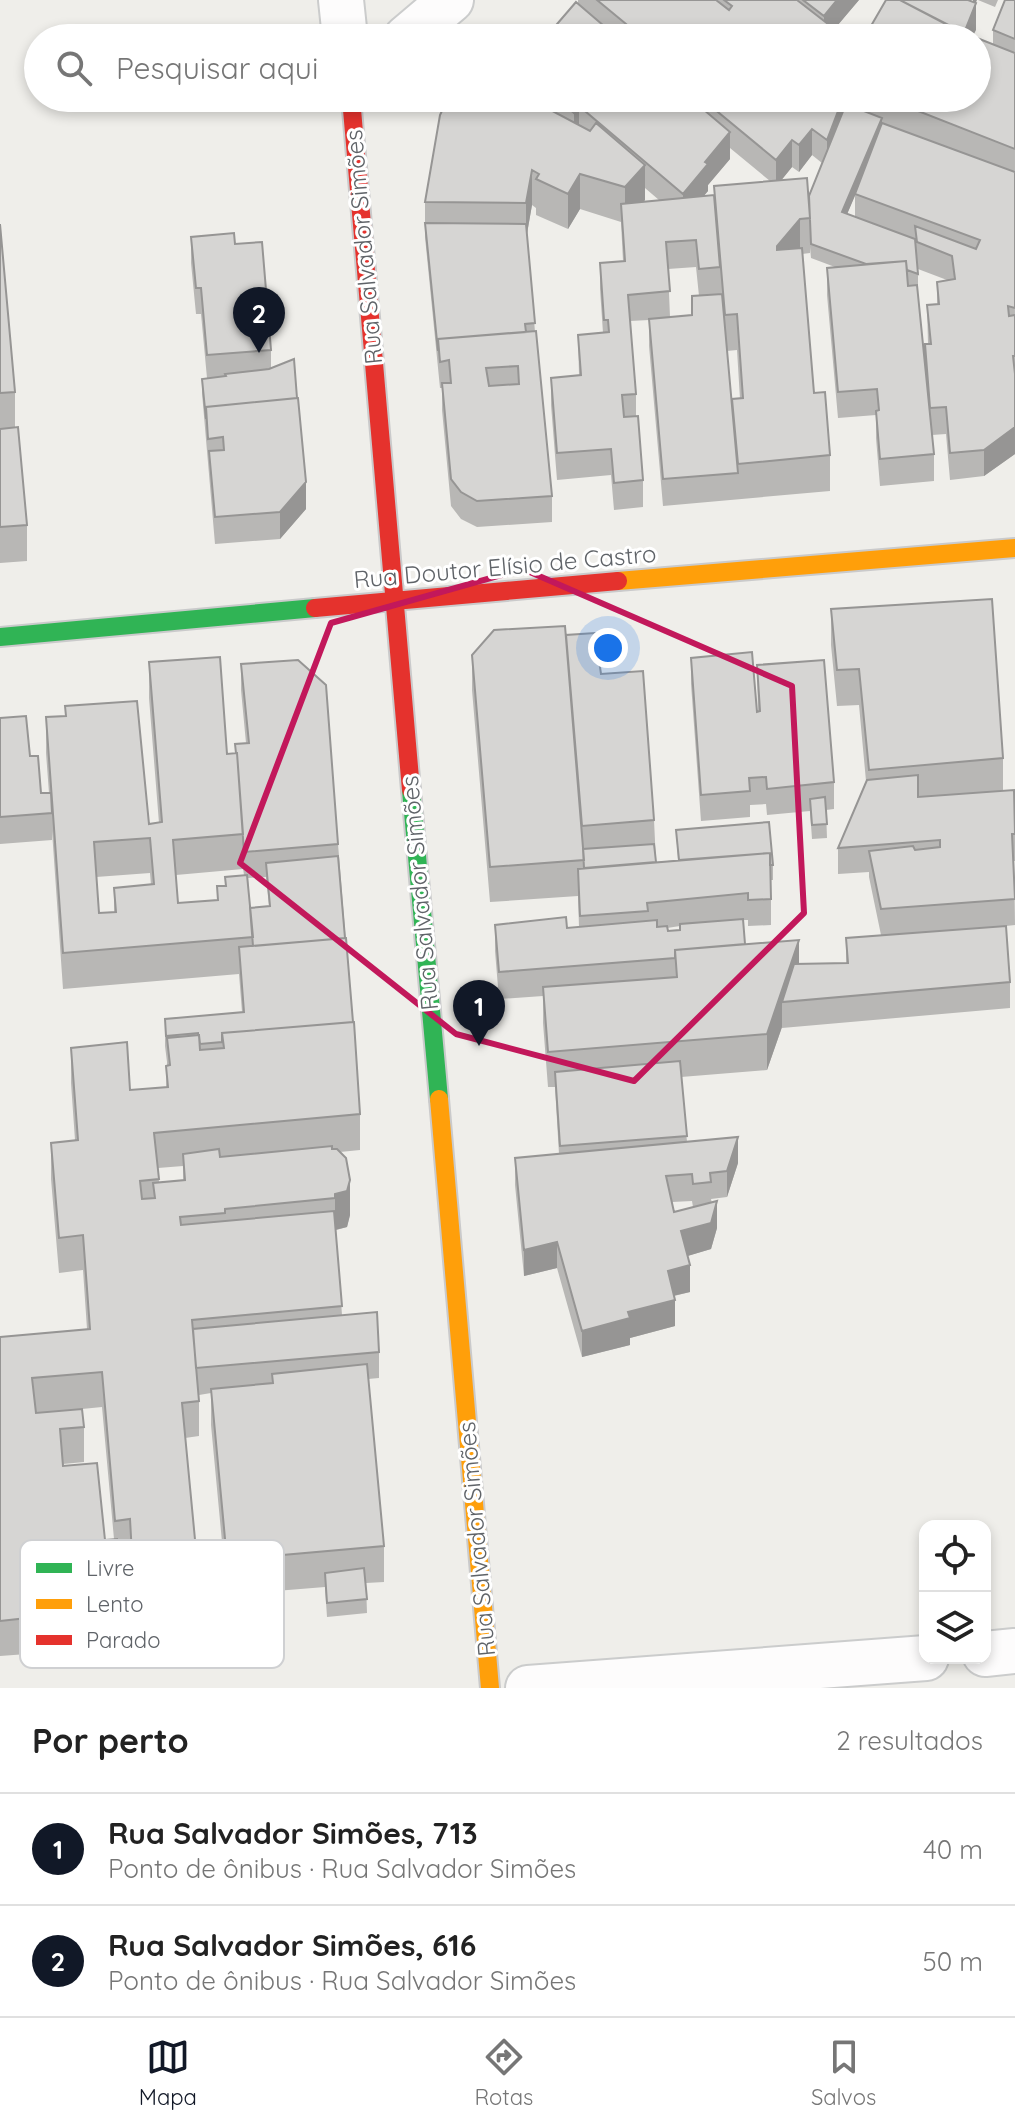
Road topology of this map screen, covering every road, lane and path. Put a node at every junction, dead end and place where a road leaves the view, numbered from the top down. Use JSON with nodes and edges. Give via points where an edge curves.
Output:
{"nodes":[{"id":1,"x":341,"y":0,"type":"edge"},
{"id":2,"x":451,"y":0,"type":"edge"},
{"id":3,"x":344,"y":24,"type":"edge"},
{"id":4,"x":423,"y":24,"type":"edge"},
{"id":5,"x":352,"y":112,"type":"edge"},
{"id":6,"x":1015,"y":548,"type":"edge"},
{"id":7,"x":395,"y":600,"type":"junction"},
{"id":8,"x":0,"y":637,"type":"edge"},
{"id":9,"x":1015,"y":1651,"type":"edge"},
{"id":10,"x":991,"y":1653,"type":"edge"},
{"id":11,"x":919,"y":1659,"type":"edge"},
{"id":12,"x":621,"y":1684,"type":"edge"},
{"id":13,"x":490,"y":1688,"type":"edge"},
{"id":14,"x":528,"y":1688,"type":"edge"}],
"edges":[{"from":1,"to":3,"type":"street"},
{"from":2,"to":4,"type":"street"},
{"from":5,"to":7,"type":"street","name":"Rua Salvador Simões"},
{"from":6,"to":7,"type":"street","name":"Rua Doutor Elísio de Castro"},
{"from":7,"to":8,"type":"street","name":"Rua Doutor Elísio de Castro"},
{"from":7,"to":13,"type":"street","name":"Rua Salvador Simões"},
{"from":9,"to":10,"type":"street"},
{"from":11,"to":12,"type":"street"},
{"from":12,"to":14,"type":"street"}]}
